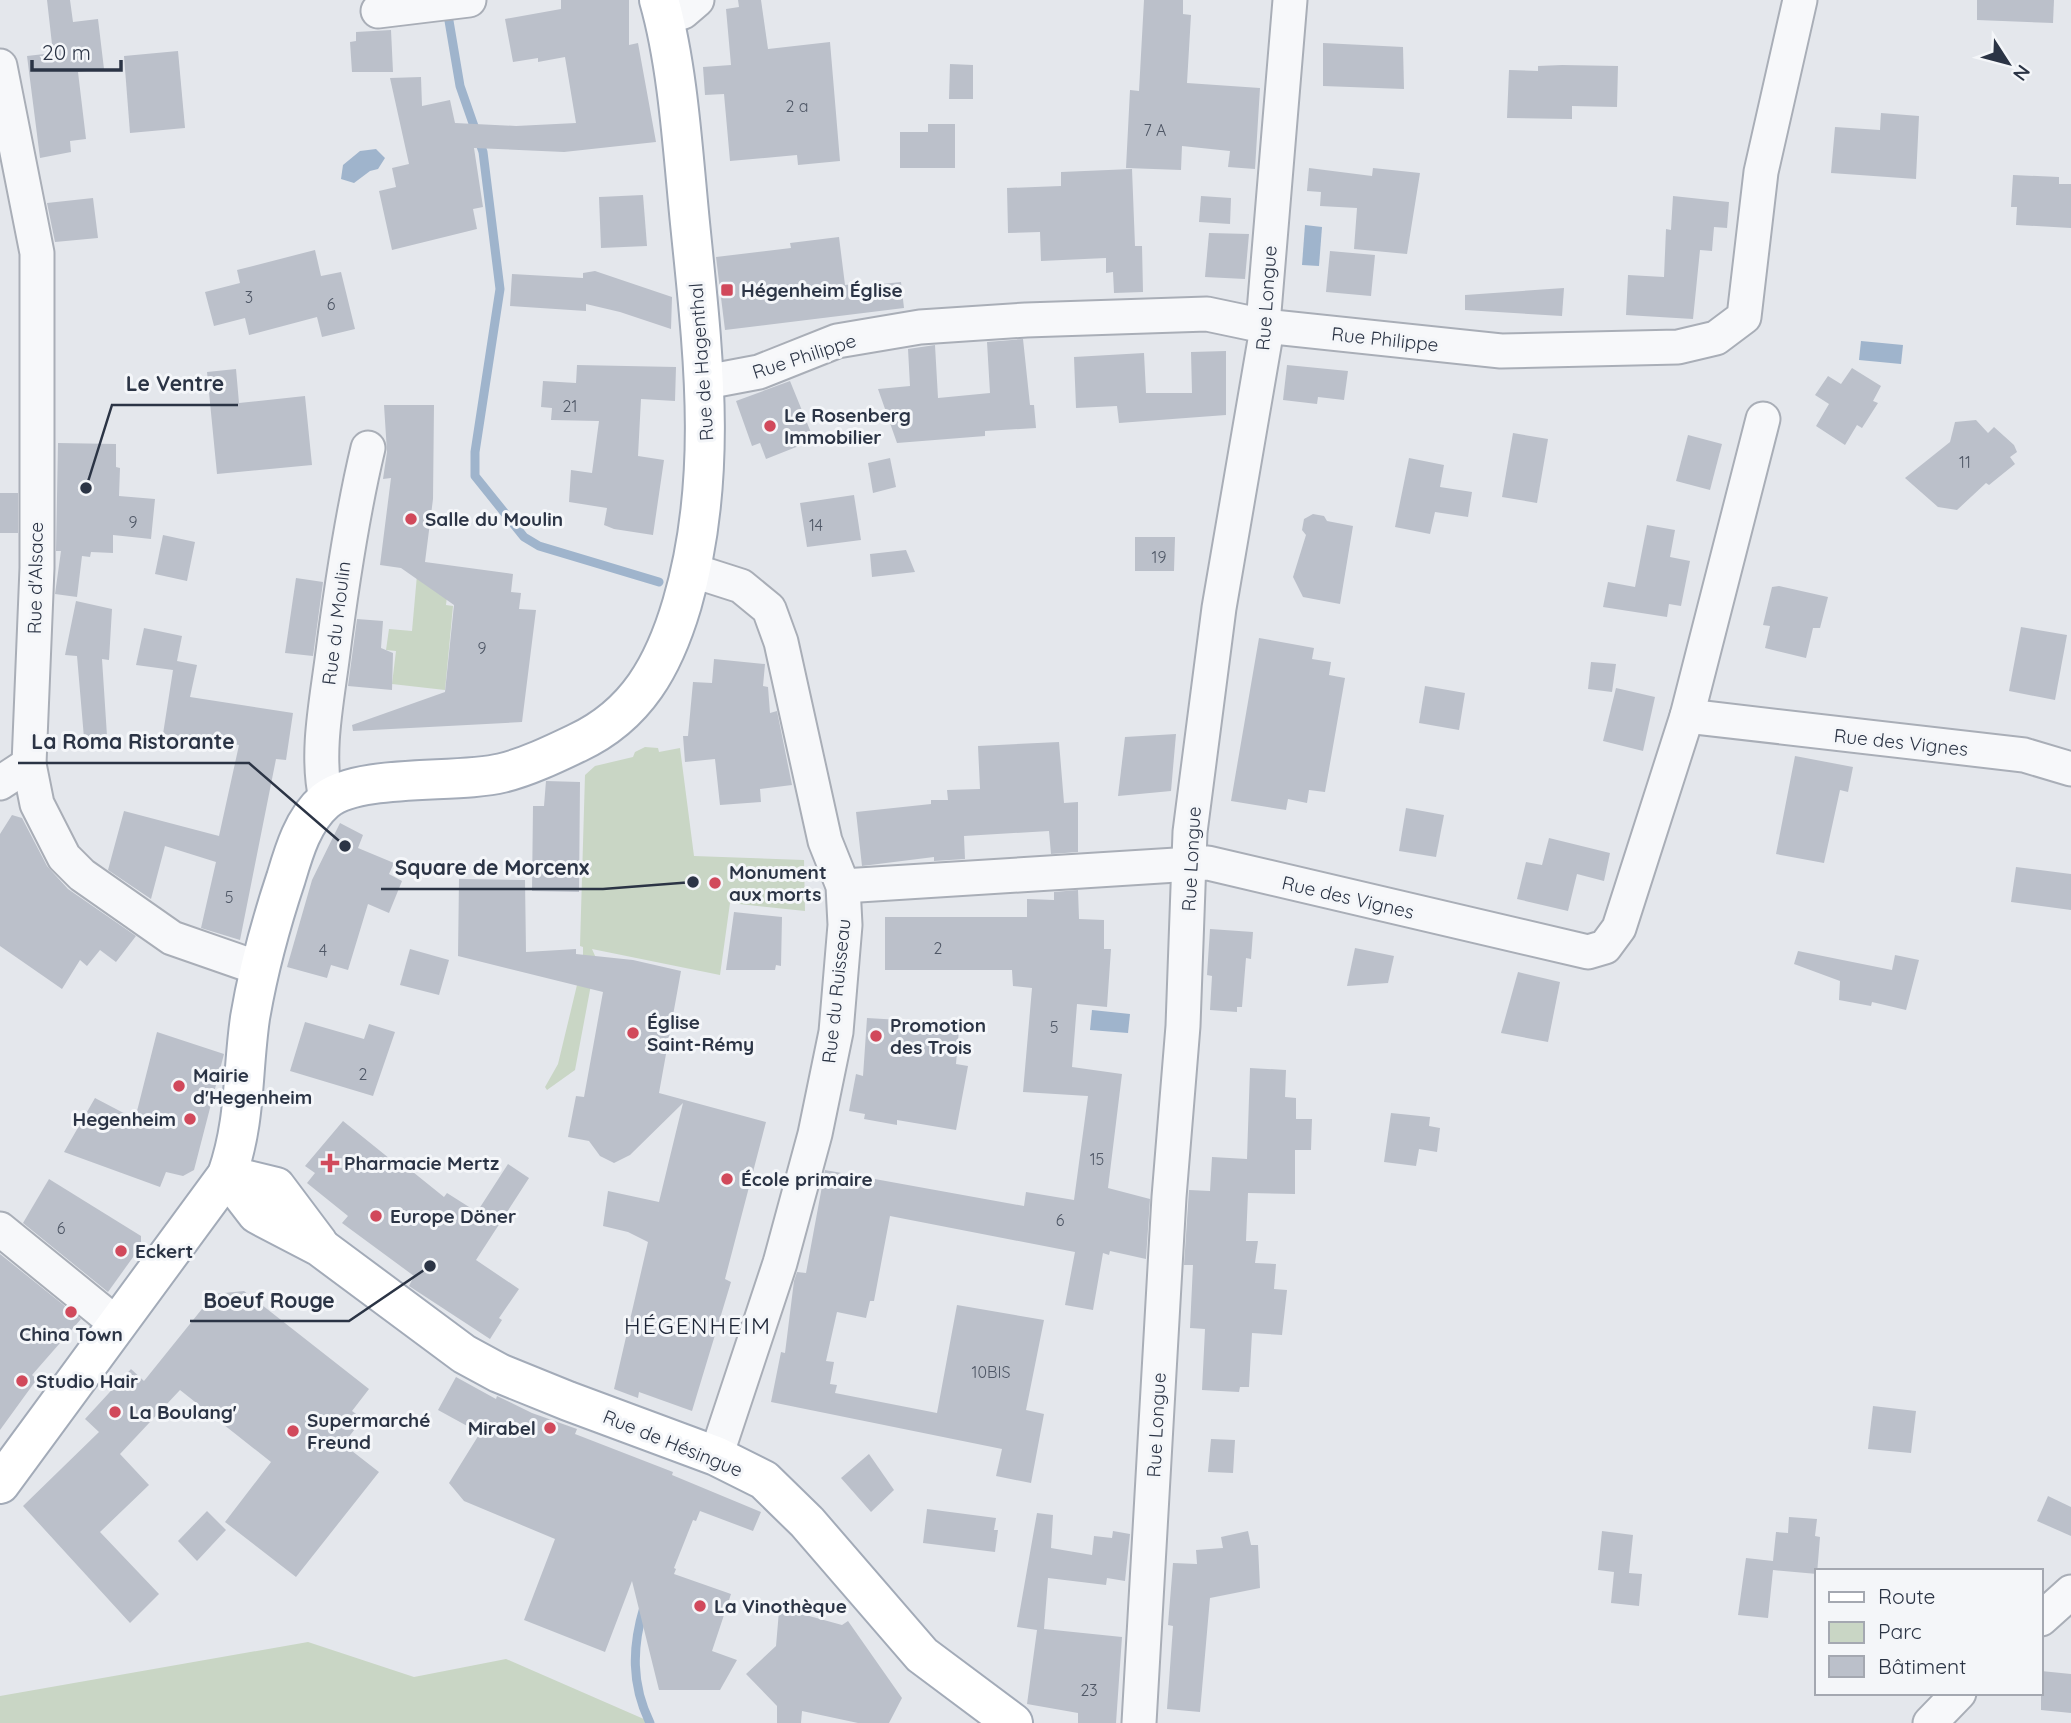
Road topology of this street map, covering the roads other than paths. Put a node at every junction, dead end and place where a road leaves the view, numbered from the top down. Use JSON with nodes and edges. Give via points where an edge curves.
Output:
{"nodes":[{"id":1,"x":1290,"y":0,"type":"edge"},
{"id":2,"x":1800,"y":0,"type":"edge"},
{"id":3,"x":454,"y":2,"type":"edge"},
{"id":4,"x":674,"y":6,"type":"edge"},
{"id":5,"x":378,"y":11,"type":"dead end"},
{"id":6,"x":0,"y":66,"type":"edge"},
{"id":7,"x":1264,"y":326,"type":"junction"},
{"id":8,"x":706,"y":382,"type":"junction"},
{"id":9,"x":1762,"y":419,"type":"dead end"},
{"id":10,"x":368,"y":448,"type":"dead end"},
{"id":11,"x":691,"y":570,"type":"junction"},
{"id":12,"x":1687,"y":716,"type":"junction"},
{"id":13,"x":29,"y":764,"type":"junction"},
{"id":14,"x":2071,"y":769,"type":"edge"},
{"id":15,"x":0,"y":783,"type":"edge"},
{"id":16,"x":326,"y":799,"type":"junction"},
{"id":17,"x":1188,"y":863,"type":"junction"},
{"id":18,"x":843,"y":886,"type":"junction"},
{"id":19,"x":261,"y":969,"type":"junction"},
{"id":20,"x":227,"y":1175,"type":"junction"},
{"id":21,"x":0,"y":1229,"type":"edge"},
{"id":22,"x":118,"y":1325,"type":"junction"},
{"id":23,"x":716,"y":1456,"type":"junction"},
{"id":24,"x":0,"y":1485,"type":"edge"},
{"id":25,"x":2071,"y":1592,"type":"edge"},
{"id":26,"x":2043,"y":1617,"type":"edge"},
{"id":27,"x":1957,"y":1695,"type":"edge"},
{"id":28,"x":1013,"y":1723,"type":"edge"},
{"id":29,"x":1139,"y":1723,"type":"edge"},
{"id":30,"x":1930,"y":1723,"type":"edge"}],
"edges":[{"from":1,"to":7,"type":"street","name":"Rue Longue"},
{"from":2,"to":7,"type":"street","name":"Rue Philippe","via":[[1761,172],[1744,317],[1716,338],[1678,347],[1501,351]]},
{"from":3,"to":5,"type":"street"},
{"from":4,"to":8,"type":"main road","name":"Rue de Hagenthal"},
{"from":6,"to":13,"type":"street","name":"Rue d'Alsace","via":[[37,253],[37,568]]},
{"from":7,"to":8,"type":"street","name":"Rue Philippe","via":[[1208,314],[920,327],[837,341],[759,372]]},
{"from":7,"to":17,"type":"street","name":"Rue Longue","via":[[1219,608]]},
{"from":8,"to":11,"type":"main road","name":"Rue de Hagenthal","via":[[706,464]]},
{"from":9,"to":12,"type":"street","name":"Rue des Vignes"},
{"from":10,"to":16,"type":"street","name":"Rue du Moulin","via":[[345,551],[327,699],[321,778]]},
{"from":11,"to":16,"type":"main road","name":"Rue de Hagenthal","via":[[670,645],[655,675],[623,712],[580,742],[502,773],[355,787]]},
{"from":11,"to":18,"type":"street","name":"Rue du Ruisseau","via":[[741,586],[769,609],[781,642],[825,841]]},
{"from":12,"to":14,"type":"street","name":"Rue des Vignes","via":[[2024,755]]},
{"from":12,"to":17,"type":"street","name":"Rue des Vignes","via":[[1619,928],[1605,947],[1588,952],[1208,863]]},
{"from":13,"to":15,"type":"street"},
{"from":13,"to":19,"type":"street","name":"Rue d'Alsace","via":[[37,804],[64,857],[82,875],[172,938]]},
{"from":16,"to":19,"type":"main road","via":[[296,845]]},
{"from":17,"to":18,"type":"street","name":"Rue des Vignes"},
{"from":17,"to":29,"type":"street","name":"Rue Longue","via":[[1184,1026],[1169,1198]]},
{"from":18,"to":23,"type":"street","name":"Rue du Ruisseau","via":[[845,925],[836,1032],[815,1134],[780,1263]]},
{"from":19,"to":20,"type":"main road","via":[[250,1019],[239,1142]]},
{"from":20,"to":22,"type":"main road"},
{"from":20,"to":23,"type":"main road","name":"Rue de Hésingue","via":[[257,1214],[320,1247],[444,1341],[499,1373]]},
{"from":21,"to":22,"type":"street"},
{"from":22,"to":24,"type":"main road"},
{"from":23,"to":28,"type":"main road","name":"Rue de Hésingue","via":[[764,1480],[807,1522],[922,1655]]},
{"from":25,"to":26,"type":"street"},
{"from":27,"to":30,"type":"street"}]}
